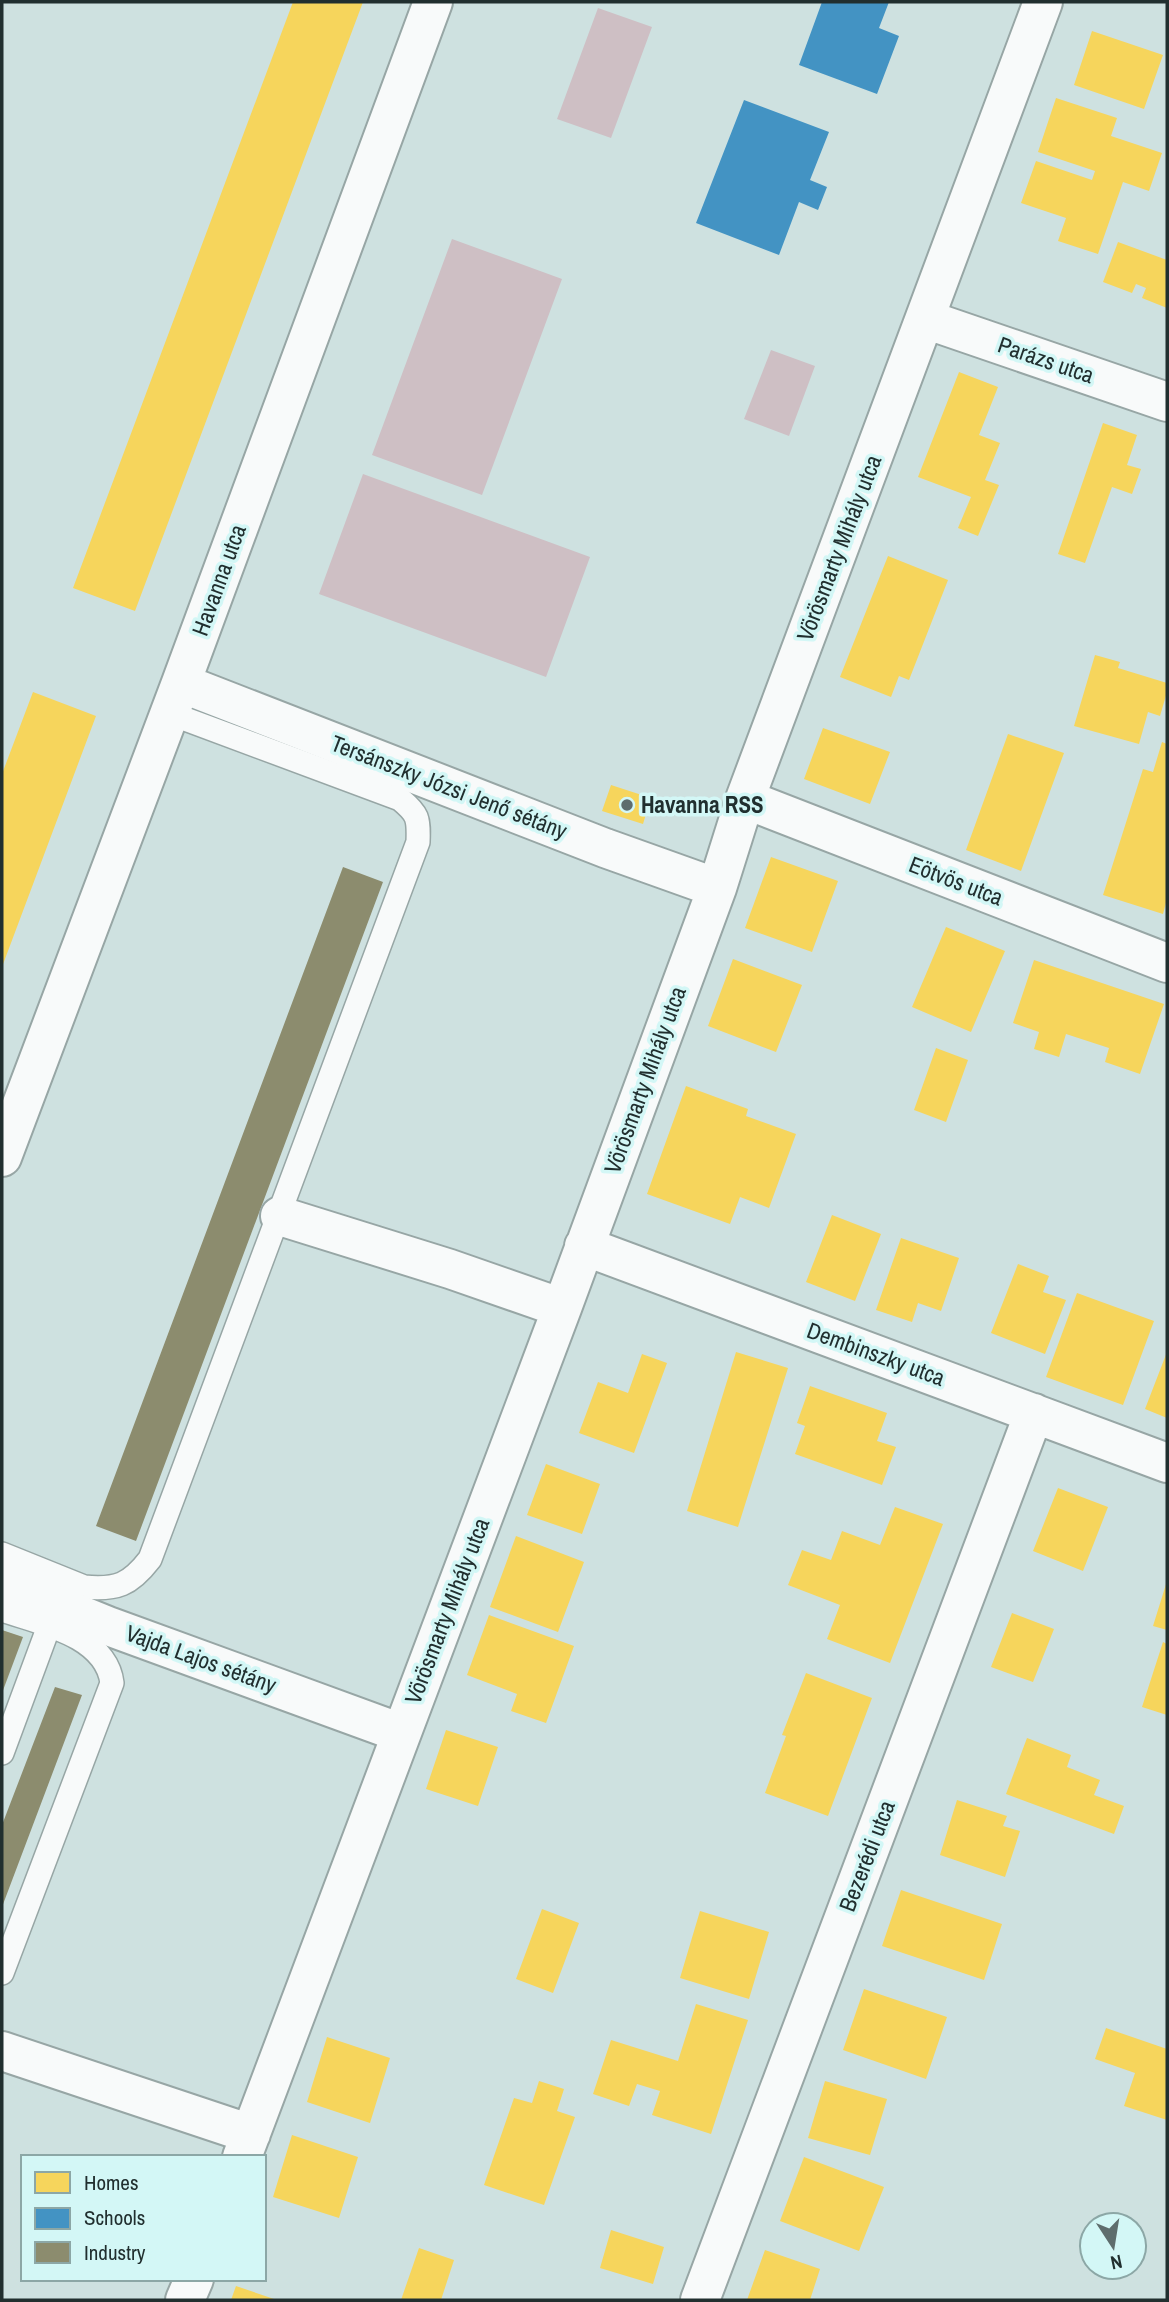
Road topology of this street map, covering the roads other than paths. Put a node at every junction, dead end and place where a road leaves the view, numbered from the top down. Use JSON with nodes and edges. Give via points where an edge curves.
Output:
{"nodes":[{"id":1,"x":433,"y":2,"type":"edge"},
{"id":2,"x":1043,"y":2,"type":"edge"},
{"id":3,"x":925,"y":319,"type":"junction"},
{"id":4,"x":1167,"y":402,"type":"edge"},
{"id":5,"x":175,"y":698,"type":"junction"},
{"id":6,"x":745,"y":799,"type":"junction"},
{"id":7,"x":717,"y":888,"type":"junction"},
{"id":8,"x":1167,"y":963,"type":"edge"},
{"id":9,"x":2,"y":1157,"type":"edge"},
{"id":10,"x":279,"y":1216,"type":"junction"},
{"id":11,"x":584,"y":1246,"type":"junction"},
{"id":12,"x":562,"y":1308,"type":"junction"},
{"id":13,"x":1034,"y":1413,"type":"junction"},
{"id":14,"x":1167,"y":1463,"type":"edge"},
{"id":15,"x":2,"y":1554,"type":"edge"},
{"id":16,"x":2,"y":1583,"type":"edge"},
{"id":17,"x":2,"y":1610,"type":"edge"},
{"id":18,"x":49,"y":1626,"type":"junction"},
{"id":19,"x":401,"y":1733,"type":"junction"},
{"id":20,"x":2,"y":1753,"type":"edge"},
{"id":21,"x":2,"y":1973,"type":"edge"},
{"id":22,"x":2,"y":2051,"type":"edge"},
{"id":23,"x":246,"y":2145,"type":"edge"},
{"id":24,"x":193,"y":2281,"type":"edge"},
{"id":25,"x":185,"y":2300,"type":"edge"},
{"id":26,"x":700,"y":2300,"type":"edge"}],
"edges":[{"from":1,"to":5,"type":"street","name":"Havanna utca"},
{"from":2,"to":3,"type":"street","name":"Vörösmarty Mihály utca"},
{"from":3,"to":4,"type":"street","name":"Parázs utca"},
{"from":3,"to":6,"type":"street","name":"Vörösmarty Mihály utca"},
{"from":5,"to":7,"type":"street","name":"Tersánszky Józsi Jenő sétány"},
{"from":5,"to":9,"type":"street","name":"Havanna utca"},
{"from":5,"to":10,"type":"lane","via":[[400,799],[414,811],[419,823],[418,842]]},
{"from":6,"to":7,"type":"street","name":"Vörösmarty Mihály utca"},
{"from":6,"to":8,"type":"street","name":"Eötvös utca"},
{"from":7,"to":11,"type":"street","name":"Vörösmarty Mihály utca"},
{"from":10,"to":12,"type":"street"},
{"from":10,"to":15,"type":"lane","via":[[144,1567],[125,1584],[84,1587]]},
{"from":11,"to":12,"type":"street","name":"Vörösmarty Mihály utca"},
{"from":11,"to":13,"type":"street","name":"Dembinszky utca"},
{"from":12,"to":19,"type":"street","name":"Vörösmarty Mihály utca"},
{"from":13,"to":14,"type":"street","name":"Dembinszky utca"},
{"from":13,"to":26,"type":"street","name":"Bezerédi utca"},
{"from":16,"to":19,"type":"street","name":"Vajda Lajos sétány"},
{"from":17,"to":18,"type":"lane"},
{"from":18,"to":20,"type":"lane"},
{"from":18,"to":21,"type":"lane","via":[[78,1638],[101,1655],[112,1683]]},
{"from":19,"to":23,"type":"street","name":"Vörösmarty Mihály utca"},
{"from":22,"to":23,"type":"street"},
{"from":24,"to":25,"type":"street"}]}
